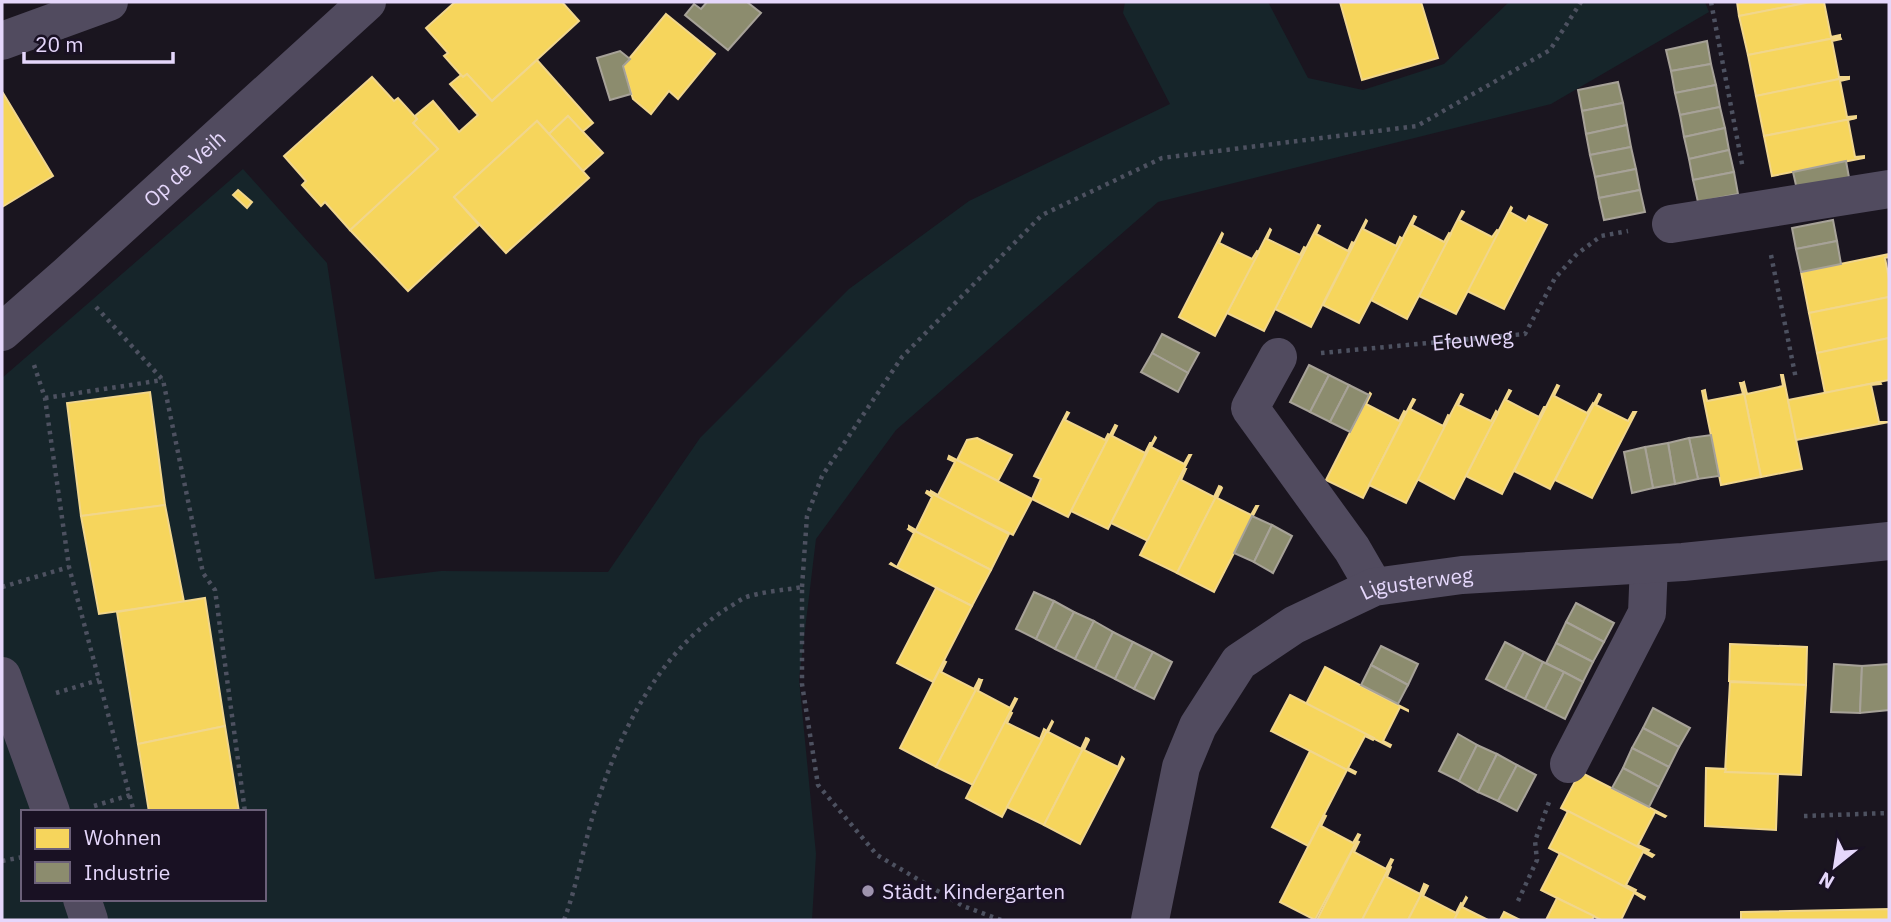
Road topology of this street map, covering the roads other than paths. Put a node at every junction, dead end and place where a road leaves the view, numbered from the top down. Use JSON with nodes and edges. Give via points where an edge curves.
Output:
{"nodes":[{"id":1,"x":109,"y":2,"type":"edge"},
{"id":2,"x":367,"y":2,"type":"edge"},
{"id":3,"x":2,"y":41,"type":"edge"},
{"id":4,"x":1889,"y":189,"type":"edge"},
{"id":5,"x":1671,"y":225,"type":"road end"},
{"id":6,"x":9,"y":326,"type":"edge"},
{"id":7,"x":1278,"y":357,"type":"road end"},
{"id":8,"x":1889,"y":541,"type":"edge"},
{"id":9,"x":1649,"y":564,"type":"junction"},
{"id":10,"x":1374,"y":587,"type":"junction"},
{"id":11,"x":2,"y":676,"type":"edge"},
{"id":12,"x":1569,"y":764,"type":"road end"},
{"id":13,"x":68,"y":810,"type":"edge"},
{"id":14,"x":83,"y":901,"type":"edge"},
{"id":15,"x":1151,"y":918,"type":"edge"},
{"id":16,"x":89,"y":920,"type":"edge"}],
"edges":[{"from":1,"to":3,"type":"street"},
{"from":2,"to":6,"type":"street","name":"Op de Veih"},
{"from":4,"to":5,"type":"street"},
{"from":7,"to":10,"type":"street","via":[[1251,408]]},
{"from":8,"to":9,"type":"street","name":"Ligusterweg"},
{"from":9,"to":10,"type":"street","name":"Ligusterweg","via":[[1462,575]]},
{"from":9,"to":12,"type":"street","via":[[1647,613]]},
{"from":10,"to":15,"type":"street","name":"Ligusterweg","via":[[1294,625],[1239,662],[1198,726],[1181,766]]},
{"from":11,"to":13,"type":"street"},
{"from":14,"to":16,"type":"street"}]}
